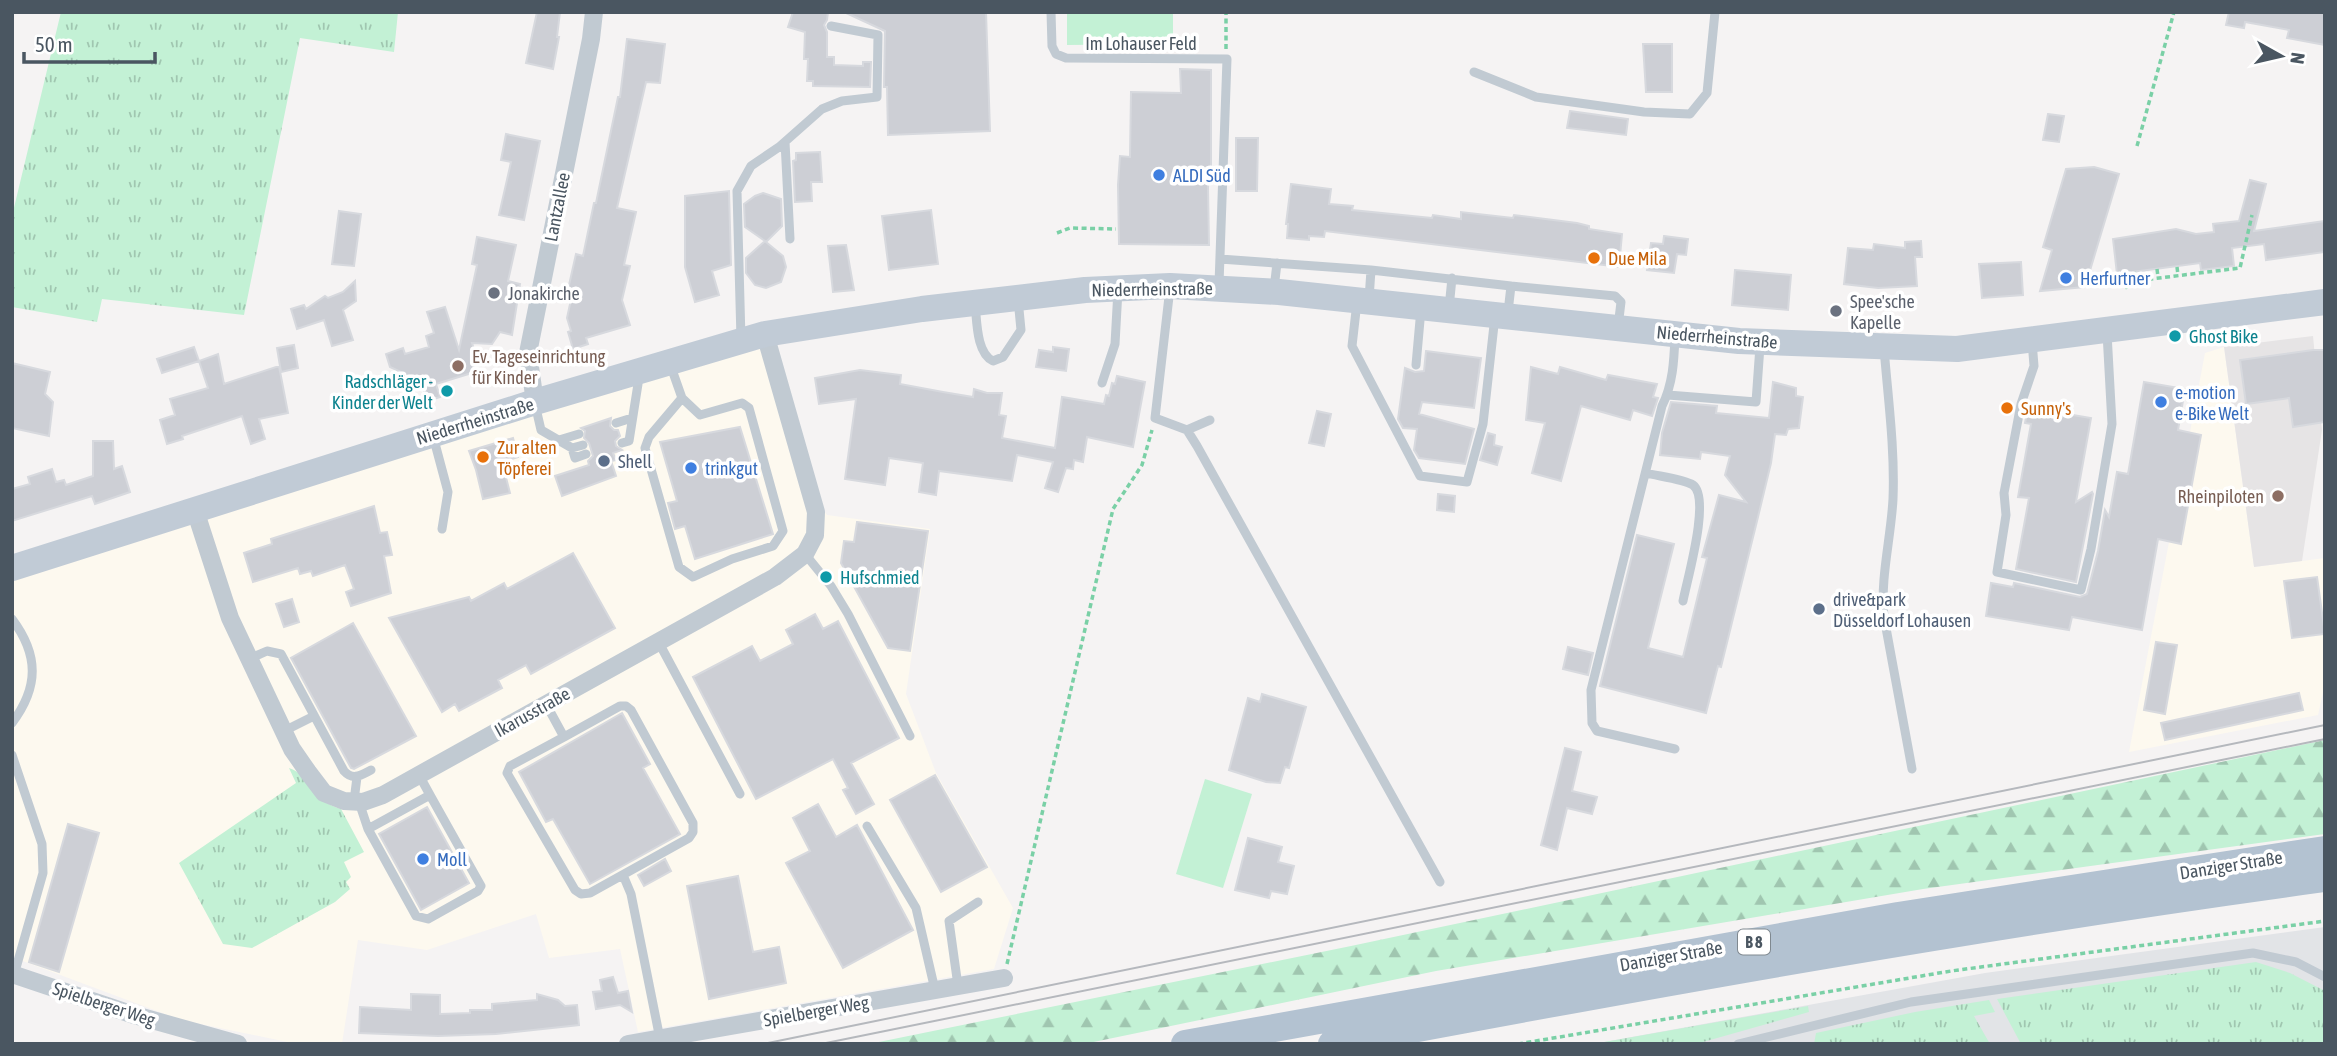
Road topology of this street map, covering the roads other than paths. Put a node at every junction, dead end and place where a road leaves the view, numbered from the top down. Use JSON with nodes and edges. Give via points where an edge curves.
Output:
{"nodes":[{"id":1,"x":594,"y":12,"type":"edge"},
{"id":2,"x":1051,"y":12,"type":"edge"},
{"id":3,"x":1714,"y":12,"type":"edge"},
{"id":4,"x":831,"y":26,"type":"dead end"},
{"id":5,"x":1474,"y":72,"type":"dead end"},
{"id":6,"x":785,"y":142,"type":"junction"},
{"id":7,"x":790,"y":239,"type":"dead end"},
{"id":8,"x":1220,"y":259,"type":"junction"},
{"id":9,"x":1277,"y":263,"type":"junction"},
{"id":10,"x":1371,"y":270,"type":"junction"},
{"id":11,"x":1452,"y":278,"type":"junction"},
{"id":12,"x":1170,"y":286,"type":"junction"},
{"id":13,"x":1511,"y":286,"type":"junction"},
{"id":14,"x":1118,"y":288,"type":"junction"},
{"id":15,"x":1219,"y":288,"type":"junction"},
{"id":16,"x":1273,"y":292,"type":"junction"},
{"id":17,"x":1018,"y":297,"type":"junction"},
{"id":18,"x":1363,"y":301,"type":"junction"},
{"id":19,"x":975,"y":302,"type":"junction"},
{"id":20,"x":2325,"y":302,"type":"edge"},
{"id":21,"x":1421,"y":307,"type":"junction"},
{"id":22,"x":1449,"y":310,"type":"junction"},
{"id":23,"x":1501,"y":316,"type":"junction"},
{"id":24,"x":1618,"y":328,"type":"junction"},
{"id":25,"x":2106,"y":331,"type":"junction"},
{"id":26,"x":1675,"y":334,"type":"junction"},
{"id":27,"x":753,"y":338,"type":"junction"},
{"id":28,"x":2032,"y":341,"type":"junction"},
{"id":29,"x":1760,"y":342,"type":"junction"},
{"id":30,"x":1884,"y":347,"type":"junction"},
{"id":31,"x":670,"y":362,"type":"junction"},
{"id":32,"x":1416,"y":365,"type":"dead end"},
{"id":33,"x":635,"y":372,"type":"junction"},
{"id":34,"x":1102,"y":383,"type":"dead end"},
{"id":35,"x":1668,"y":395,"type":"junction"},
{"id":36,"x":682,"y":398,"type":"junction"},
{"id":37,"x":535,"y":402,"type":"junction"},
{"id":38,"x":632,"y":418,"type":"junction"},
{"id":39,"x":1210,"y":420,"type":"dead end"},
{"id":40,"x":616,"y":423,"type":"dead end"},
{"id":41,"x":1186,"y":430,"type":"junction"},
{"id":42,"x":579,"y":434,"type":"dead end"},
{"id":43,"x":432,"y":435,"type":"junction"},
{"id":44,"x":621,"y":438,"type":"dead end"},
{"id":45,"x":559,"y":440,"type":"junction"},
{"id":46,"x":584,"y":450,"type":"dead end"},
{"id":47,"x":1646,"y":473,"type":"junction"},
{"id":48,"x":195,"y":510,"type":"junction"},
{"id":49,"x":442,"y":529,"type":"dead end"},
{"id":50,"x":805,"y":554,"type":"junction"},
{"id":51,"x":12,"y":568,"type":"edge"},
{"id":52,"x":1683,"y":601,"type":"dead end"},
{"id":53,"x":12,"y":619,"type":"edge"},
{"id":54,"x":658,"y":641,"type":"junction"},
{"id":55,"x":249,"y":659,"type":"junction"},
{"id":56,"x":546,"y":704,"type":"junction"},
{"id":57,"x":314,"y":716,"type":"junction"},
{"id":58,"x":12,"y":723,"type":"edge"},
{"id":59,"x":284,"y":732,"type":"junction"},
{"id":60,"x":910,"y":736,"type":"dead end"},
{"id":61,"x":564,"y":737,"type":"junction"},
{"id":62,"x":1675,"y":749,"type":"dead end"},
{"id":63,"x":12,"y":755,"type":"edge"},
{"id":64,"x":1912,"y":769,"type":"dead end"},
{"id":65,"x":371,"y":770,"type":"dead end"},
{"id":66,"x":419,"y":775,"type":"junction"},
{"id":67,"x":357,"y":777,"type":"junction"},
{"id":68,"x":430,"y":794,"type":"junction"},
{"id":69,"x":740,"y":794,"type":"dead end"},
{"id":70,"x":357,"y":802,"type":"junction"},
{"id":71,"x":867,"y":826,"type":"dead end"},
{"id":72,"x":368,"y":829,"type":"junction"},
{"id":73,"x":2325,"y":850,"type":"edge"},
{"id":74,"x":623,"y":875,"type":"junction"},
{"id":75,"x":2325,"y":878,"type":"edge"},
{"id":76,"x":1440,"y":882,"type":"dead end"},
{"id":77,"x":978,"y":902,"type":"dead end"},
{"id":78,"x":13,"y":975,"type":"edge"},
{"id":79,"x":2325,"y":977,"type":"edge"},
{"id":80,"x":1004,"y":978,"type":"road end"},
{"id":81,"x":958,"y":986,"type":"junction"},
{"id":82,"x":935,"y":990,"type":"junction"},
{"id":83,"x":660,"y":1039,"type":"junction"},
{"id":84,"x":238,"y":1044,"type":"edge"},
{"id":85,"x":628,"y":1044,"type":"edge"},
{"id":86,"x":1185,"y":1044,"type":"edge"},
{"id":87,"x":1332,"y":1044,"type":"edge"},
{"id":88,"x":1738,"y":1044,"type":"edge"}],
"edges":[{"from":1,"to":37,"type":"street","name":"Lantzallee","via":[[528,353]]},
{"from":2,"to":8,"type":"lane","name":"Im Lohauser Feld","via":[[1052,46],[1066,58],[1227,59]]},
{"from":3,"to":5,"type":"lane","via":[[1707,93],[1690,114],[1536,97]]},
{"from":4,"to":6,"type":"lane","via":[[878,35],[877,97],[842,101],[822,109]]},
{"from":6,"to":7,"type":"lane"},
{"from":6,"to":27,"type":"lane","via":[[751,166],[737,191]]},
{"from":8,"to":9,"type":"lane"},
{"from":8,"to":15,"type":"lane"},
{"from":9,"to":10,"type":"lane"},
{"from":9,"to":16,"type":"lane"},
{"from":10,"to":11,"type":"lane"},
{"from":10,"to":18,"type":"lane"},
{"from":11,"to":13,"type":"lane"},
{"from":11,"to":22,"type":"lane"},
{"from":12,"to":14,"type":"street","name":"Niederrheinstraße"},
{"from":12,"to":15,"type":"street","name":"Niederrheinstraße"},
{"from":12,"to":41,"type":"lane","via":[[1155,418]]},
{"from":13,"to":23,"type":"lane"},
{"from":13,"to":24,"type":"lane","via":[[1615,296],[1621,302]]},
{"from":14,"to":17,"type":"street","name":"Niederrheinstraße"},
{"from":14,"to":34,"type":"lane","via":[[1115,344]]},
{"from":15,"to":16,"type":"street","name":"Niederrheinstraße"},
{"from":16,"to":18,"type":"street","name":"Niederrheinstraße"},
{"from":17,"to":19,"type":"street","name":"Niederrheinstraße"},
{"from":17,"to":19,"type":"lane","via":[[1021,330],[1003,356],[993,361],[983,351]]},
{"from":18,"to":21,"type":"street","name":"Niederrheinstraße"},
{"from":18,"to":23,"type":"lane","via":[[1352,346],[1420,476],[1467,482],[1483,424]]},
{"from":19,"to":27,"type":"street","name":"Niederrheinstraße"},
{"from":20,"to":25,"type":"street","name":"Niederrheinstraße"},
{"from":21,"to":22,"type":"street","name":"Niederrheinstraße"},
{"from":21,"to":32,"type":"lane"},
{"from":22,"to":23,"type":"street","name":"Niederrheinstraße"},
{"from":23,"to":24,"type":"street","name":"Niederrheinstraße"},
{"from":24,"to":26,"type":"street","name":"Niederrheinstraße"},
{"from":25,"to":28,"type":"street","name":"Niederrheinstraße"},
{"from":25,"to":28,"type":"lane","via":[[2112,424],[2081,590],[1997,572],[2006,515],[2004,493],[2021,404],[2034,366]]},
{"from":26,"to":29,"type":"street","name":"Niederrheinstraße"},
{"from":26,"to":35,"type":"lane"},
{"from":27,"to":31,"type":"street","name":"Niederrheinstraße"},
{"from":27,"to":50,"type":"street","via":[[816,512],[815,535]]},
{"from":28,"to":30,"type":"street","name":"Niederrheinstraße","via":[[1957,349]]},
{"from":29,"to":30,"type":"street","name":"Niederrheinstraße"},
{"from":29,"to":35,"type":"lane","via":[[1756,402]]},
{"from":30,"to":64,"type":"lane","via":[[1893,485],[1882,594]]},
{"from":31,"to":33,"type":"street","name":"Niederrheinstraße"},
{"from":31,"to":36,"type":"lane"},
{"from":33,"to":37,"type":"street","name":"Niederrheinstraße"},
{"from":33,"to":38,"type":"lane","via":[[638,384]]},
{"from":35,"to":47,"type":"lane"},
{"from":36,"to":36,"type":"lane","via":[[645,448],[679,567],[693,577],[773,546],[783,531],[749,408],[742,403],[700,415]]},
{"from":37,"to":43,"type":"street","name":"Niederrheinstraße"},
{"from":37,"to":45,"type":"lane","via":[[541,430]]},
{"from":38,"to":40,"type":"lane"},
{"from":38,"to":44,"type":"lane","via":[[629,441]]},
{"from":39,"to":41,"type":"lane"},
{"from":41,"to":76,"type":"lane"},
{"from":42,"to":45,"type":"lane"},
{"from":43,"to":48,"type":"street","name":"Niederrheinstraße"},
{"from":43,"to":49,"type":"lane","via":[[448,492]]},
{"from":45,"to":46,"type":"lane"},
{"from":47,"to":52,"type":"lane","via":[[1692,484],[1699,492],[1701,511]]},
{"from":47,"to":62,"type":"lane","via":[[1591,691],[1592,723],[1597,731]]},
{"from":48,"to":51,"type":"street","name":"Niederrheinstraße"},
{"from":48,"to":55,"type":"street","via":[[230,618]]},
{"from":50,"to":54,"type":"street","name":"Ikarusstraße","via":[[775,577]]},
{"from":50,"to":60,"type":"lane","via":[[848,614]]},
{"from":53,"to":58,"type":"lane","via":[[30,651],[32,677],[24,706]]},
{"from":54,"to":56,"type":"street","name":"Ikarusstraße"},
{"from":54,"to":69,"type":"lane"},
{"from":55,"to":57,"type":"lane","via":[[267,651],[281,654]]},
{"from":55,"to":59,"type":"street"},
{"from":56,"to":61,"type":"lane"},
{"from":56,"to":66,"type":"street","name":"Ikarusstraße"},
{"from":57,"to":59,"type":"lane"},
{"from":57,"to":67,"type":"lane","via":[[344,771]]},
{"from":59,"to":70,"type":"street","via":[[324,793]]},
{"from":61,"to":74,"type":"lane","via":[[510,766],[507,773],[575,890],[590,893]]},
{"from":61,"to":74,"type":"lane","via":[[626,706],[693,822],[689,838]]},
{"from":63,"to":78,"type":"lane","via":[[41,844],[43,873]]},
{"from":65,"to":67,"type":"lane"},
{"from":66,"to":68,"type":"lane"},
{"from":66,"to":70,"type":"street","name":"Ikarusstraße","via":[[383,795]]},
{"from":67,"to":70,"type":"lane"},
{"from":68,"to":72,"type":"lane"},
{"from":68,"to":72,"type":"lane","via":[[480,883],[478,891],[428,919],[416,916]]},
{"from":70,"to":72,"type":"lane"},
{"from":71,"to":82,"type":"lane","via":[[916,908]]},
{"from":73,"to":86,"type":"main road","name":"Danziger Straße","number":"B 8","via":[[1898,916]]},
{"from":74,"to":83,"type":"lane","via":[[634,906]]},
{"from":75,"to":87,"type":"main road","name":"Danziger Straße","number":"B 8","via":[[1548,1003]]},
{"from":77,"to":81,"type":"lane","via":[[949,920]]},
{"from":78,"to":84,"type":"street","name":"Spielberger Weg"},
{"from":79,"to":88,"type":"lane","via":[[2296,962],[2253,953],[1911,1002]]},
{"from":80,"to":81,"type":"street","name":"Spielberger Weg"},
{"from":81,"to":82,"type":"street","name":"Spielberger Weg"},
{"from":82,"to":83,"type":"street","name":"Spielberger Weg"},
{"from":83,"to":85,"type":"street","name":"Spielberger Weg"}]}
